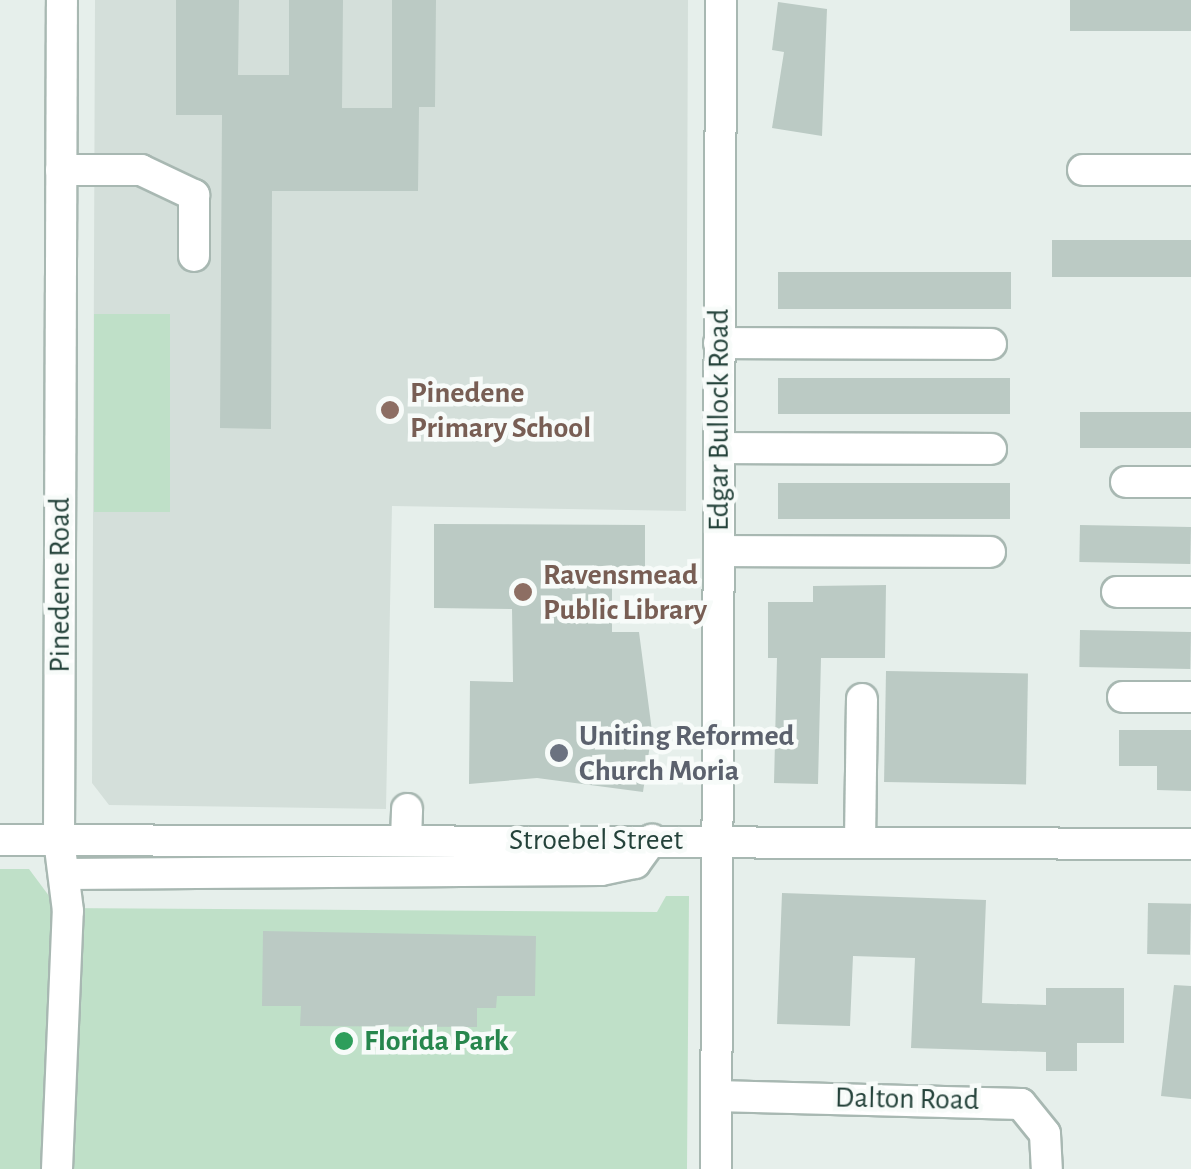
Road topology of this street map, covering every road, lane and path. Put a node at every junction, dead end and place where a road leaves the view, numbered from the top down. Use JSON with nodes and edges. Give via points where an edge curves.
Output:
{"nodes":[{"id":1,"x":62,"y":0,"type":"edge"},
{"id":2,"x":721,"y":0,"type":"edge"},
{"id":3,"x":62,"y":170,"type":"junction"},
{"id":4,"x":1083,"y":170,"type":"dead end"},
{"id":5,"x":1191,"y":170,"type":"edge"},
{"id":6,"x":194,"y":256,"type":"dead end"},
{"id":7,"x":720,"y":343,"type":"junction"},
{"id":8,"x":991,"y":344,"type":"dead end"},
{"id":9,"x":719,"y":448,"type":"junction"},
{"id":10,"x":991,"y":449,"type":"dead end"},
{"id":11,"x":1126,"y":482,"type":"dead end"},
{"id":12,"x":1191,"y":482,"type":"edge"},
{"id":13,"x":718,"y":551,"type":"junction"},
{"id":14,"x":990,"y":552,"type":"dead end"},
{"id":15,"x":1117,"y":592,"type":"dead end"},
{"id":16,"x":1191,"y":592,"type":"edge"},
{"id":17,"x":1124,"y":697,"type":"dead end"},
{"id":18,"x":1191,"y":697,"type":"edge"},
{"id":19,"x":862,"y":699,"type":"dead end"},
{"id":20,"x":406,"y":809,"type":"dead end"},
{"id":21,"x":0,"y":840,"type":"edge"},
{"id":22,"x":59,"y":840,"type":"junction"},
{"id":23,"x":406,"y":840,"type":"junction"},
{"id":24,"x":652,"y":840,"type":"junction"},
{"id":25,"x":718,"y":840,"type":"junction"},
{"id":26,"x":860,"y":842,"type":"junction"},
{"id":27,"x":1191,"y":844,"type":"edge"},
{"id":28,"x":65,"y":874,"type":"junction"},
{"id":29,"x":716,"y":1096,"type":"junction"},
{"id":30,"x":57,"y":1169,"type":"edge"},
{"id":31,"x":716,"y":1169,"type":"edge"},
{"id":32,"x":1046,"y":1169,"type":"edge"}],
"edges":[{"from":1,"to":3,"type":"street","name":"Pinedene Road"},
{"from":2,"to":7,"type":"street","name":"Edgar Bullock Road"},
{"from":3,"to":6,"type":"street","via":[[141,170],[194,195]]},
{"from":3,"to":22,"type":"street","name":"Pinedene Road"},
{"from":4,"to":5,"type":"street"},
{"from":7,"to":8,"type":"street"},
{"from":7,"to":9,"type":"street","name":"Edgar Bullock Road"},
{"from":9,"to":10,"type":"street"},
{"from":9,"to":13,"type":"street","name":"Edgar Bullock Road"},
{"from":11,"to":12,"type":"street"},
{"from":13,"to":14,"type":"street"},
{"from":13,"to":25,"type":"street","name":"Edgar Bullock Road"},
{"from":15,"to":16,"type":"street"},
{"from":17,"to":18,"type":"street"},
{"from":19,"to":26,"type":"street"},
{"from":20,"to":23,"type":"street"},
{"from":21,"to":22,"type":"street","name":"Stroebel Street"},
{"from":22,"to":23,"type":"street","name":"Stroebel Street"},
{"from":22,"to":28,"type":"street","name":"Pinedene Road"},
{"from":23,"to":24,"type":"street","name":"Stroebel Street"},
{"from":24,"to":25,"type":"street","name":"Stroebel Street"},
{"from":24,"to":28,"type":"street","via":[[635,863],[601,870]]},
{"from":25,"to":26,"type":"street","name":"Stroebel Street"},
{"from":25,"to":29,"type":"street","name":"Edgar Bullock Road"},
{"from":26,"to":27,"type":"street","name":"Stroebel Street"},
{"from":28,"to":30,"type":"street","name":"Pinedene Road"},
{"from":29,"to":31,"type":"street","name":"Edgar Bullock Road"},
{"from":29,"to":32,"type":"street","name":"Dalton Road","via":[[1021,1104],[1045,1134]]}]}
